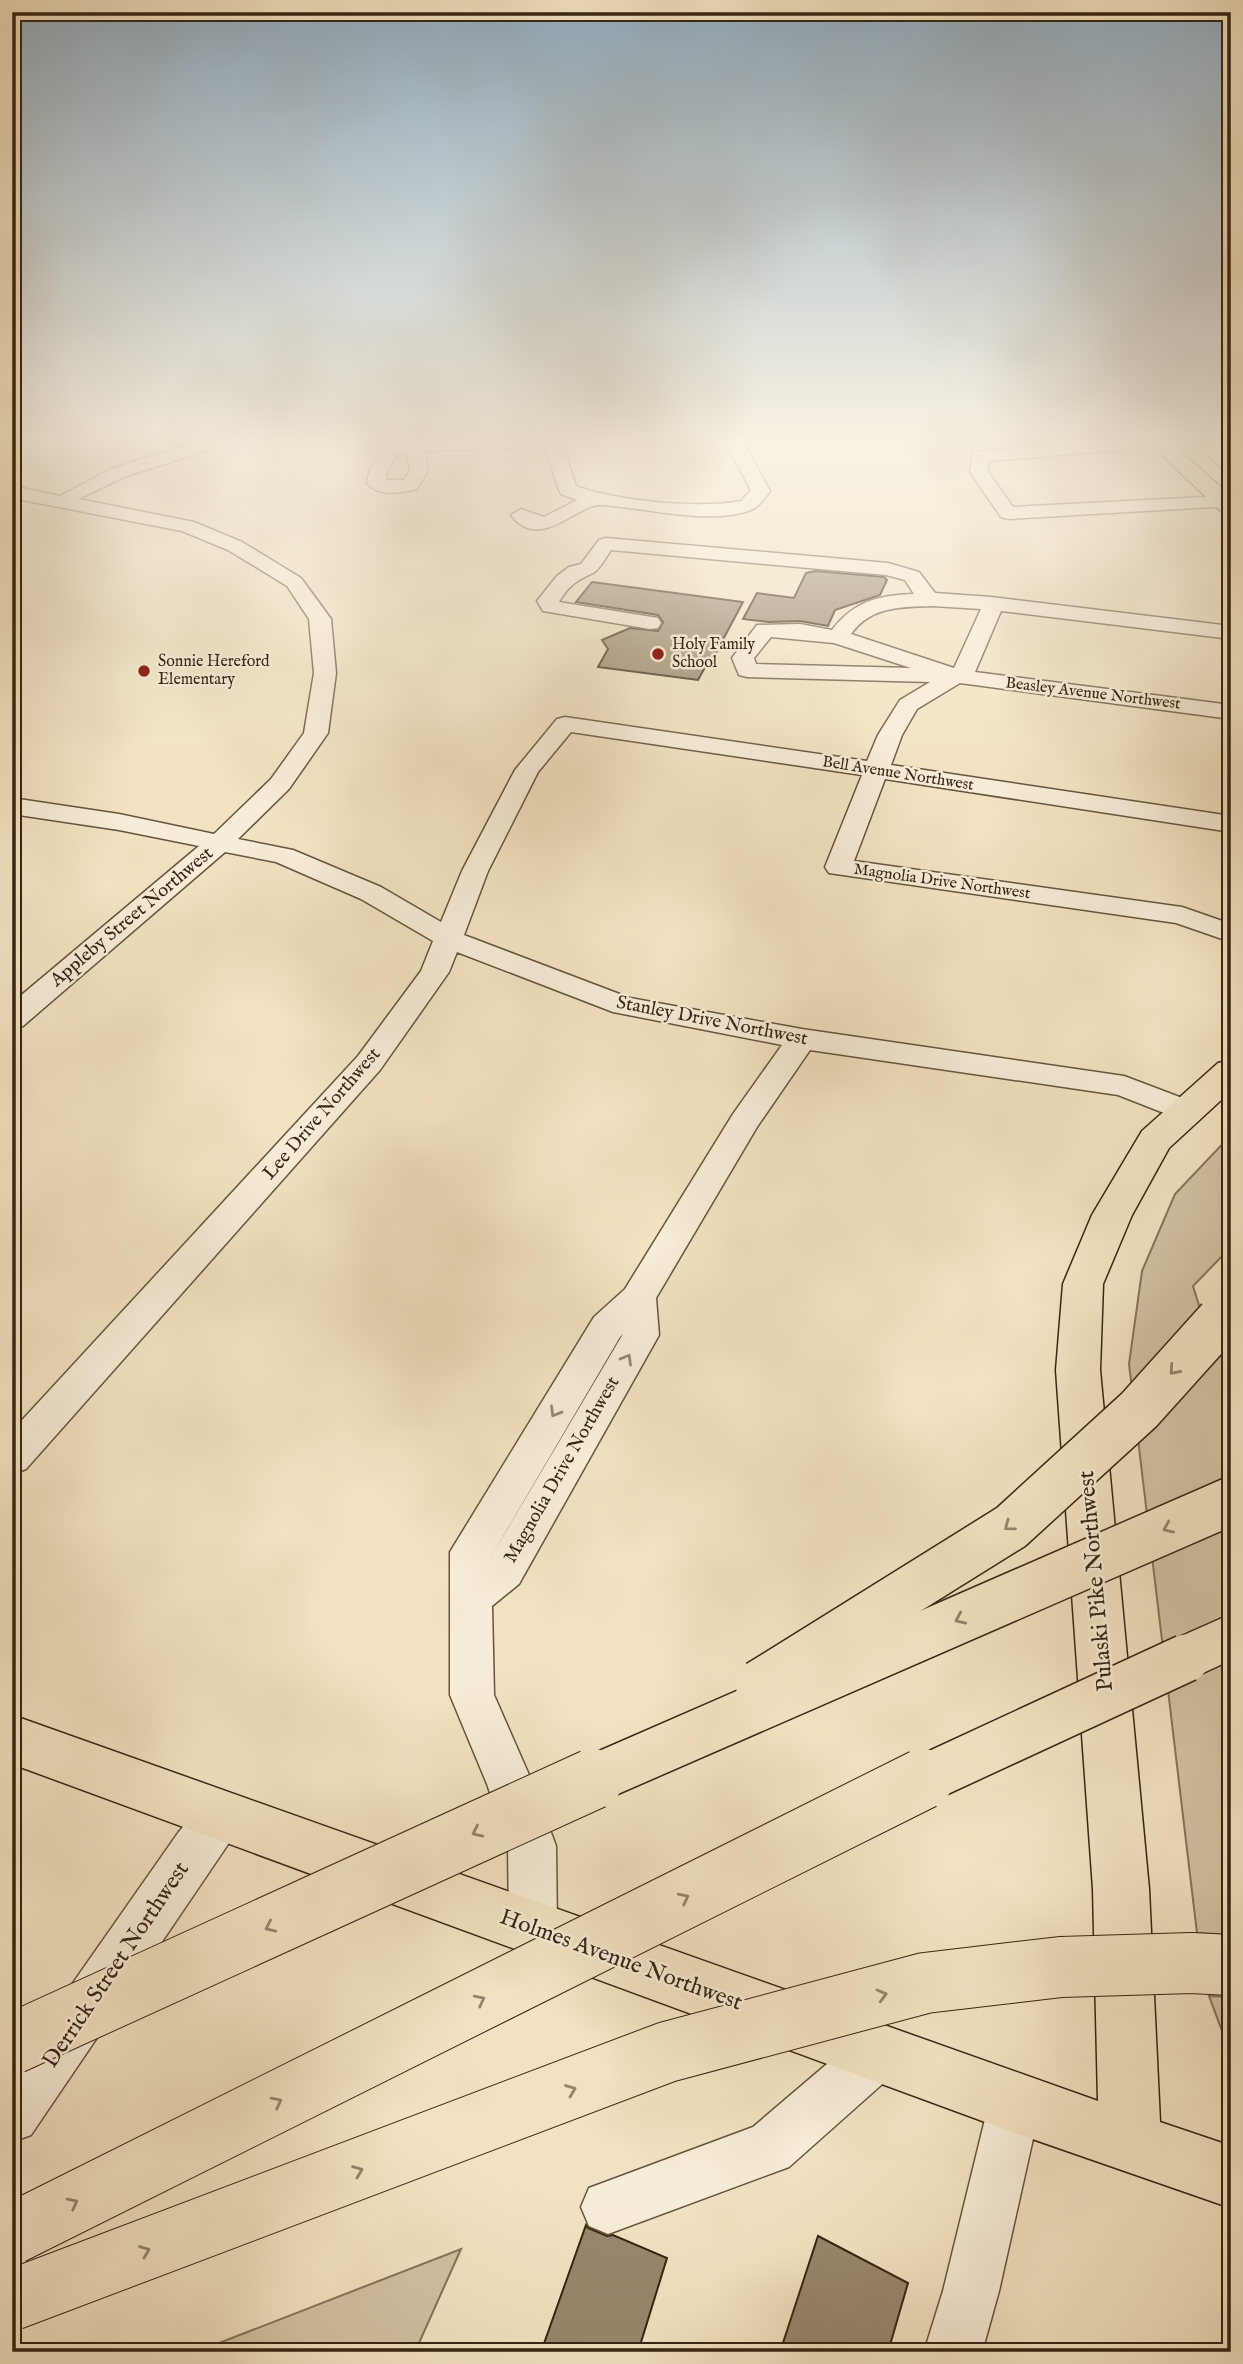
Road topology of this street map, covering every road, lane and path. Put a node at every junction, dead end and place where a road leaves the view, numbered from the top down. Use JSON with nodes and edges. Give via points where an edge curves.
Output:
{"nodes":[{"id":1,"x":245,"y":552,"type":"edge"},
{"id":2,"x":599,"y":552,"type":"edge"},
{"id":3,"x":700,"y":552,"type":"edge"},
{"id":4,"x":929,"y":600,"type":"junction"},
{"id":5,"x":994,"y":604,"type":"junction"},
{"id":6,"x":650,"y":623,"type":"dead end"},
{"id":7,"x":1231,"y":633,"type":"edge"},
{"id":8,"x":838,"y":637,"type":"junction"},
{"id":9,"x":949,"y":673,"type":"junction"},
{"id":10,"x":1231,"y":712,"type":"edge"},
{"id":11,"x":565,"y":724,"type":"joint"},
{"id":12,"x":876,"y":771,"type":"junction"},
{"id":13,"x":12,"y":806,"type":"edge"},
{"id":14,"x":1231,"y":824,"type":"edge"},
{"id":15,"x":219,"y":843,"type":"junction"},
{"id":16,"x":1231,"y":934,"type":"edge"},
{"id":17,"x":449,"y":939,"type":"junction"},
{"id":18,"x":12,"y":1019,"type":"edge"},
{"id":19,"x":802,"y":1039,"type":"junction"},
{"id":20,"x":1231,"y":1071,"type":"edge"},
{"id":21,"x":1187,"y":1111,"type":"junction"},
{"id":22,"x":1225,"y":1313,"type":"edge"},
{"id":23,"x":12,"y":1458,"type":"edge"},
{"id":24,"x":1231,"y":1501,"type":"edge"},
{"id":25,"x":1216,"y":1646,"type":"edge"},
{"id":26,"x":12,"y":1739,"type":"edge"},
{"id":27,"x":606,"y":1773,"type":"junction"},
{"id":28,"x":221,"y":1815,"type":"junction"},
{"id":29,"x":533,"y":1928,"type":"junction"},
{"id":30,"x":1231,"y":1965,"type":"edge"},
{"id":31,"x":12,"y":2044,"type":"edge"},
{"id":32,"x":879,"y":2053,"type":"junction"},
{"id":33,"x":1015,"y":2103,"type":"junction"},
{"id":34,"x":12,"y":2116,"type":"edge"},
{"id":35,"x":1130,"y":2141,"type":"junction"},
{"id":36,"x":1231,"y":2177,"type":"edge"},
{"id":37,"x":608,"y":2207,"type":"dead end"},
{"id":38,"x":12,"y":2234,"type":"edge"},
{"id":39,"x":12,"y":2300,"type":"edge"},
{"id":40,"x":953,"y":2352,"type":"edge"}],
"edges":[{"from":1,"to":15,"type":"street","name":"Appleby Street Northwest","via":[[294,582],[320,619],[325,673],[316,733],[279,784]]},
{"from":2,"to":6,"type":"street","via":[[587,568],[564,580],[548,601],[550,607]]},
{"from":3,"to":4,"type":"street","via":[[888,569],[912,576]]},
{"from":4,"to":5,"type":"street"},
{"from":4,"to":8,"type":"street","via":[[864,609]]},
{"from":5,"to":7,"type":"street"},
{"from":5,"to":9,"type":"street","name":"Magnolia Drive Northwest","via":[[964,671]]},
{"from":8,"to":9,"type":"street"},
{"from":8,"to":9,"type":"street","via":[[765,630],[743,658],[747,670],[768,673]]},
{"from":9,"to":10,"type":"street","name":"Beasley Avenue Northwest"},
{"from":9,"to":12,"type":"street","name":"Magnolia Drive Northwest","via":[[908,705]]},
{"from":11,"to":12,"type":"street","name":"Bell Avenue Northwest"},
{"from":11,"to":17,"type":"street","name":"Lee Drive Northwest","via":[[527,769],[475,871]]},
{"from":12,"to":14,"type":"street","name":"Bell Avenue Northwest"},
{"from":12,"to":16,"type":"street","name":"Magnolia Drive Northwest","via":[[838,867],[1182,915]]},
{"from":13,"to":15,"type":"street","name":"Stanley Drive Northwest"},
{"from":15,"to":17,"type":"street","name":"Stanley Drive Northwest","via":[[284,856],[371,893]]},
{"from":15,"to":18,"type":"street","name":"Appleby Street Northwest"},
{"from":17,"to":19,"type":"street","name":"Stanley Drive Northwest","via":[[623,1006]]},
{"from":17,"to":23,"type":"street","name":"Lee Drive Northwest","via":[[435,972],[369,1063]]},
{"from":19,"to":21,"type":"street","name":"Stanley Drive Northwest","via":[[1124,1086]]},
{"from":19,"to":29,"type":"street","name":"Magnolia Drive Northwest","via":[[744,1122],[638,1298],[641,1335],[504,1571],[471,1599],[472,1695],[532,1846]]},
{"from":20,"to":21,"type":"main road","name":"Pulaski Pike Northwest"},
{"from":21,"to":35,"type":"main road","name":"Pulaski Pike Northwest","via":[[1155,1140],[1112,1215],[1083,1284],[1078,1370],[1121,1889]]},
{"from":22,"to":27,"type":"main road","one_way":true,"bridge":true,"via":[[1139,1410],[1011,1527],[827,1644]]},
{"from":24,"to":27,"type":"main road","one_way":true,"bridge":true},
{"from":38,"to":25,"type":"main road","one_way":true,"bridge":true,"via":[[923,1779]]},
{"from":26,"to":28,"type":"main road","name":"Holmes Avenue Northwest"},
{"from":27,"to":31,"type":"main road","one_way":true,"bridge":true},
{"from":28,"to":29,"type":"main road","name":"Holmes Avenue Northwest"},
{"from":28,"to":34,"type":"street","name":"Derrick Street Northwest"},
{"from":29,"to":32,"type":"main road","name":"Holmes Avenue Northwest"},
{"from":39,"to":30,"type":"main road","one_way":true,"bridge":true,"via":[[667,2052],[925,1983],[1061,1967]]},
{"from":32,"to":33,"type":"main road","name":"Holmes Avenue Northwest"},
{"from":32,"to":37,"type":"street","via":[[770,2148]]},
{"from":33,"to":35,"type":"main road","name":"Holmes Avenue Northwest"},
{"from":33,"to":40,"type":"street"},
{"from":35,"to":36,"type":"main road","name":"Holmes Avenue Northwest"}]}
